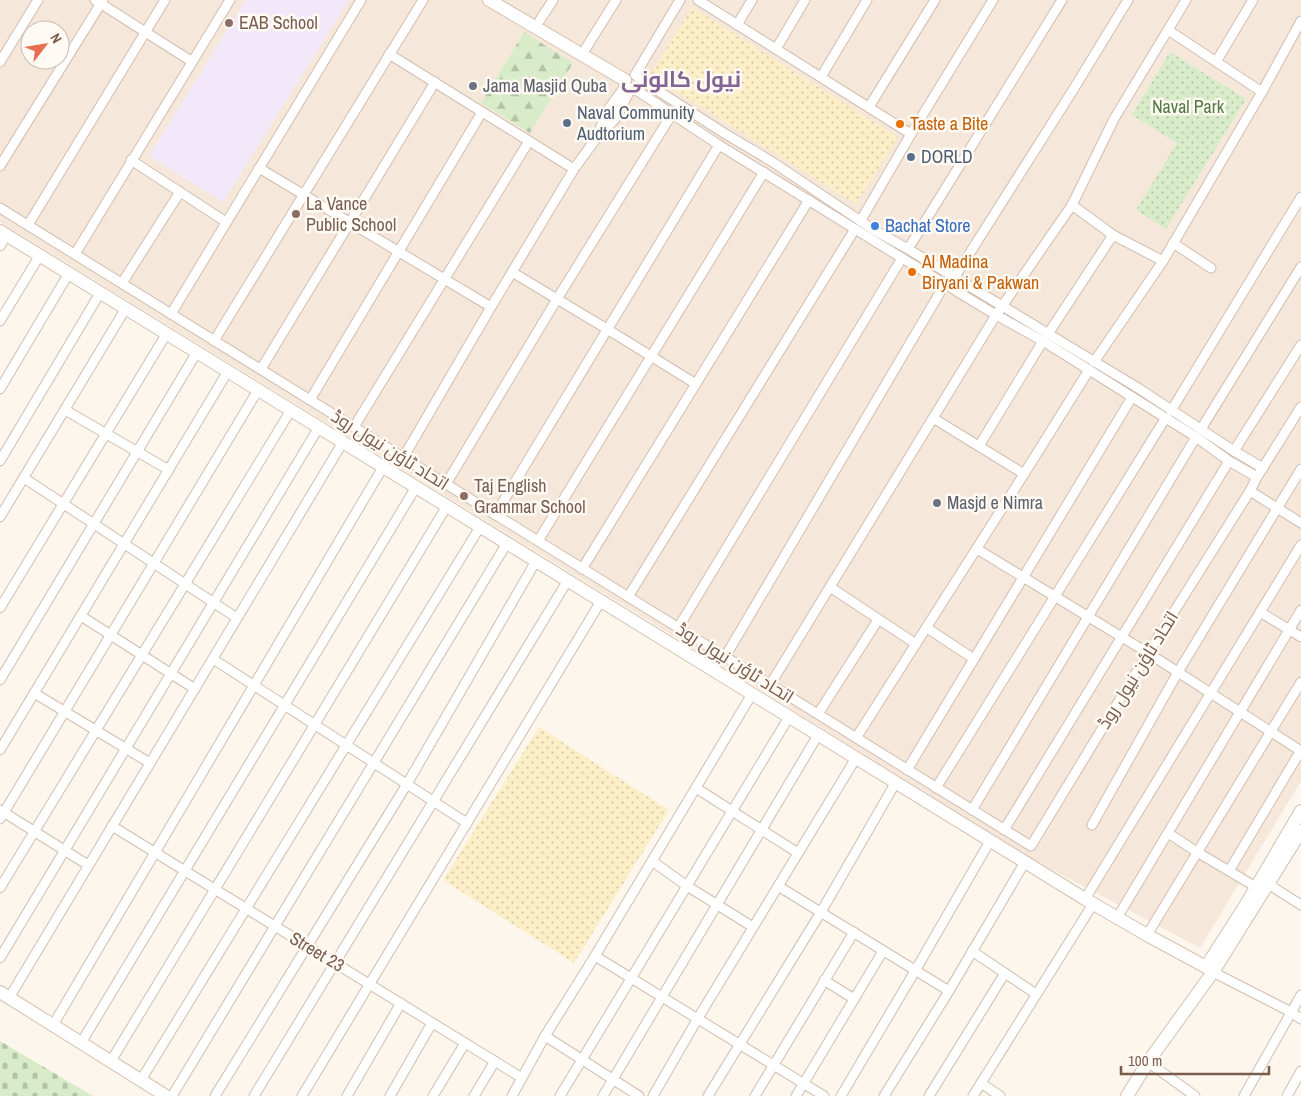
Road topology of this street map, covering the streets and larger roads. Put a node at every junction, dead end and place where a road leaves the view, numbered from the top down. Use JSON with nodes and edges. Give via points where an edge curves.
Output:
{"nodes":[{"id":1,"x":38,"y":0,"type":"edge"},
{"id":2,"x":165,"y":0,"type":"edge"},
{"id":3,"x":230,"y":0,"type":"edge"},
{"id":4,"x":361,"y":0,"type":"edge"},
{"id":5,"x":423,"y":0,"type":"edge"},
{"id":6,"x":490,"y":0,"type":"edge"},
{"id":7,"x":506,"y":0,"type":"edge"},
{"id":8,"x":553,"y":0,"type":"edge"},
{"id":9,"x":616,"y":0,"type":"edge"},
{"id":10,"x":680,"y":0,"type":"edge"},
{"id":11,"x":698,"y":0,"type":"edge"},
{"id":12,"x":752,"y":0,"type":"edge"},
{"id":13,"x":805,"y":0,"type":"edge"},
{"id":14,"x":868,"y":0,"type":"edge"},
{"id":15,"x":935,"y":0,"type":"edge"},
{"id":16,"x":993,"y":0,"type":"edge"},
{"id":17,"x":1062,"y":0,"type":"edge"},
{"id":18,"x":1128,"y":0,"type":"edge"},
{"id":19,"x":1186,"y":0,"type":"edge"},
{"id":20,"x":1252,"y":0,"type":"edge"},
{"id":21,"x":99,"y":1,"type":"edge"},
{"id":22,"x":540,"y":20,"type":"junction"},
{"id":23,"x":1301,"y":21,"type":"edge"},
{"id":24,"x":738,"y":25,"type":"junction"},
{"id":25,"x":1168,"y":30,"type":"junction"},
{"id":26,"x":145,"y":32,"type":"junction"},
{"id":27,"x":586,"y":48,"type":"junction"},
{"id":28,"x":776,"y":49,"type":"junction"},
{"id":29,"x":389,"y":54,"type":"junction"},
{"id":30,"x":0,"y":62,"type":"edge"},
{"id":31,"x":191,"y":62,"type":"junction"},
{"id":32,"x":1216,"y":62,"type":"junction"},
{"id":33,"x":821,"y":77,"type":"junction"},
{"id":34,"x":631,"y":81,"type":"junction"},
{"id":35,"x":435,"y":82,"type":"junction"},
{"id":36,"x":1262,"y":92,"type":"junction"},
{"id":37,"x":869,"y":107,"type":"junction"},
{"id":38,"x":482,"y":112,"type":"junction"},
{"id":39,"x":672,"y":114,"type":"junction"},
{"id":40,"x":911,"y":134,"type":"junction"},
{"id":41,"x":529,"y":141,"type":"junction"},
{"id":42,"x":718,"y":144,"type":"junction"},
{"id":43,"x":132,"y":160,"type":"junction"},
{"id":44,"x":0,"y":166,"type":"edge"},
{"id":45,"x":259,"y":168,"type":"junction"},
{"id":46,"x":574,"y":169,"type":"junction"},
{"id":47,"x":764,"y":172,"type":"junction"},
{"id":48,"x":180,"y":192,"type":"junction"},
{"id":49,"x":303,"y":194,"type":"junction"},
{"id":50,"x":1301,"y":197,"type":"edge"},
{"id":51,"x":809,"y":200,"type":"junction"},
{"id":52,"x":1072,"y":205,"type":"junction"},
{"id":53,"x":0,"y":208,"type":"edge"},
{"id":54,"x":861,"y":220,"type":"junction"},
{"id":55,"x":226,"y":222,"type":"junction"},
{"id":56,"x":350,"y":222,"type":"junction"},
{"id":57,"x":28,"y":225,"type":"junction"},
{"id":58,"x":855,"y":229,"type":"junction"},
{"id":59,"x":3,"y":233,"type":"edge"},
{"id":60,"x":1113,"y":235,"type":"junction"},
{"id":61,"x":1173,"y":243,"type":"junction"},
{"id":62,"x":0,"y":246,"type":"edge"},
{"id":63,"x":908,"y":249,"type":"junction"},
{"id":64,"x":399,"y":252,"type":"junction"},
{"id":65,"x":75,"y":254,"type":"junction"},
{"id":66,"x":40,"y":255,"type":"junction"},
{"id":67,"x":902,"y":258,"type":"junction"},
{"id":68,"x":1163,"y":261,"type":"junction"},
{"id":69,"x":1301,"y":267,"type":"edge"},
{"id":70,"x":1211,"y":268,"type":"dead end"},
{"id":71,"x":512,"y":272,"type":"junction"},
{"id":72,"x":69,"y":273,"type":"junction"},
{"id":73,"x":954,"y":278,"type":"junction"},
{"id":74,"x":445,"y":279,"type":"junction"},
{"id":75,"x":122,"y":283,"type":"junction"},
{"id":76,"x":946,"y":284,"type":"junction"},
{"id":77,"x":100,"y":292,"type":"junction"},
{"id":78,"x":558,"y":299,"type":"junction"},
{"id":79,"x":1002,"y":306,"type":"junction"},
{"id":80,"x":491,"y":307,"type":"junction"},
{"id":81,"x":126,"y":308,"type":"junction"},
{"id":82,"x":171,"y":314,"type":"junction"},
{"id":83,"x":996,"y":315,"type":"junction"},
{"id":84,"x":0,"y":321,"type":"edge"},
{"id":85,"x":607,"y":329,"type":"junction"},
{"id":86,"x":167,"y":333,"type":"junction"},
{"id":87,"x":1046,"y":338,"type":"junction"},
{"id":88,"x":214,"y":340,"type":"junction"},
{"id":89,"x":1301,"y":345,"type":"edge"},
{"id":90,"x":197,"y":352,"type":"junction"},
{"id":91,"x":651,"y":356,"type":"junction"},
{"id":92,"x":1091,"y":366,"type":"junction"},
{"id":93,"x":261,"y":369,"type":"junction"},
{"id":94,"x":228,"y":371,"type":"junction"},
{"id":95,"x":696,"y":384,"type":"junction"},
{"id":96,"x":0,"y":389,"type":"edge"},
{"id":97,"x":258,"y":390,"type":"junction"},
{"id":98,"x":1132,"y":397,"type":"junction"},
{"id":99,"x":310,"y":400,"type":"junction"},
{"id":100,"x":1301,"y":407,"type":"edge"},
{"id":101,"x":64,"y":410,"type":"junction"},
{"id":102,"x":291,"y":410,"type":"junction"},
{"id":103,"x":1171,"y":411,"type":"junction"},
{"id":104,"x":933,"y":418,"type":"junction"},
{"id":105,"x":1165,"y":419,"type":"junction"},
{"id":106,"x":319,"y":427,"type":"junction"},
{"id":107,"x":354,"y":427,"type":"junction"},
{"id":108,"x":1199,"y":433,"type":"junction"},
{"id":109,"x":106,"y":434,"type":"junction"},
{"id":110,"x":343,"y":442,"type":"junction"},
{"id":111,"x":978,"y":446,"type":"junction"},
{"id":112,"x":1234,"y":451,"type":"junction"},
{"id":113,"x":137,"y":452,"type":"junction"},
{"id":114,"x":403,"y":458,"type":"junction"},
{"id":115,"x":0,"y":460,"type":"edge"},
{"id":116,"x":1229,"y":460,"type":"junction"},
{"id":117,"x":383,"y":467,"type":"junction"},
{"id":118,"x":1263,"y":468,"type":"junction"},
{"id":119,"x":1301,"y":469,"type":"edge"},
{"id":120,"x":169,"y":470,"type":"junction"},
{"id":121,"x":1024,"y":474,"type":"junction"},
{"id":122,"x":1257,"y":477,"type":"junction"},
{"id":123,"x":24,"y":478,"type":"junction"},
{"id":124,"x":446,"y":484,"type":"junction"},
{"id":125,"x":416,"y":487,"type":"junction"},
{"id":126,"x":1250,"y":491,"type":"junction"},
{"id":127,"x":63,"y":504,"type":"junction"},
{"id":128,"x":447,"y":506,"type":"junction"},
{"id":129,"x":1278,"y":508,"type":"junction"},
{"id":130,"x":496,"y":515,"type":"junction"},
{"id":131,"x":0,"y":517,"type":"edge"},
{"id":132,"x":1301,"y":523,"type":"edge"},
{"id":133,"x":94,"y":524,"type":"junction"},
{"id":134,"x":480,"y":526,"type":"junction"},
{"id":135,"x":538,"y":541,"type":"junction"},
{"id":136,"x":508,"y":543,"type":"junction"},
{"id":137,"x":124,"y":544,"type":"junction"},
{"id":138,"x":1301,"y":545,"type":"edge"},
{"id":139,"x":977,"y":549,"type":"junction"},
{"id":140,"x":536,"y":561,"type":"junction"},
{"id":141,"x":154,"y":563,"type":"junction"},
{"id":142,"x":582,"y":569,"type":"junction"},
{"id":143,"x":1023,"y":577,"type":"junction"},
{"id":144,"x":568,"y":580,"type":"junction"},
{"id":145,"x":185,"y":584,"type":"junction"},
{"id":146,"x":830,"y":587,"type":"junction"},
{"id":147,"x":1055,"y":596,"type":"junction"},
{"id":148,"x":628,"y":597,"type":"junction"},
{"id":149,"x":601,"y":601,"type":"junction"},
{"id":150,"x":214,"y":603,"type":"junction"},
{"id":151,"x":0,"y":608,"type":"edge"},
{"id":152,"x":1301,"y":610,"type":"edge"},
{"id":153,"x":1260,"y":612,"type":"junction"},
{"id":154,"x":81,"y":616,"type":"junction"},
{"id":155,"x":1088,"y":617,"type":"junction"},
{"id":156,"x":237,"y":618,"type":"junction"},
{"id":157,"x":878,"y":620,"type":"junction"},
{"id":158,"x":678,"y":628,"type":"junction"},
{"id":159,"x":926,"y":628,"type":"junction"},
{"id":160,"x":1289,"y":630,"type":"junction"},
{"id":161,"x":110,"y":635,"type":"junction"},
{"id":162,"x":1122,"y":637,"type":"junction"},
{"id":163,"x":1301,"y":637,"type":"edge"},
{"id":164,"x":916,"y":644,"type":"junction"},
{"id":165,"x":1148,"y":653,"type":"junction"},
{"id":166,"x":142,"y":655,"type":"junction"},
{"id":167,"x":725,"y":657,"type":"junction"},
{"id":168,"x":213,"y":659,"type":"junction"},
{"id":169,"x":974,"y":659,"type":"junction"},
{"id":170,"x":1178,"y":672,"type":"junction"},
{"id":171,"x":171,"y":674,"type":"junction"},
{"id":172,"x":0,"y":680,"type":"edge"},
{"id":173,"x":1301,"y":682,"type":"edge"},
{"id":174,"x":254,"y":685,"type":"junction"},
{"id":175,"x":770,"y":685,"type":"junction"},
{"id":176,"x":195,"y":689,"type":"junction"},
{"id":177,"x":34,"y":693,"type":"junction"},
{"id":178,"x":1211,"y":693,"type":"junction"},
{"id":179,"x":752,"y":694,"type":"junction"},
{"id":180,"x":285,"y":705,"type":"junction"},
{"id":181,"x":65,"y":712,"type":"junction"},
{"id":182,"x":1240,"y":712,"type":"junction"},
{"id":183,"x":818,"y":714,"type":"junction"},
{"id":184,"x":789,"y":717,"type":"junction"},
{"id":185,"x":315,"y":725,"type":"junction"},
{"id":186,"x":96,"y":731,"type":"junction"},
{"id":187,"x":1271,"y":732,"type":"junction"},
{"id":188,"x":818,"y":735,"type":"junction"},
{"id":189,"x":856,"y":738,"type":"junction"},
{"id":190,"x":346,"y":745,"type":"junction"},
{"id":191,"x":126,"y":749,"type":"junction"},
{"id":192,"x":0,"y":750,"type":"edge"},
{"id":193,"x":1301,"y":751,"type":"edge"},
{"id":194,"x":856,"y":758,"type":"junction"},
{"id":195,"x":150,"y":763,"type":"junction"},
{"id":196,"x":374,"y":763,"type":"junction"},
{"id":197,"x":907,"y":770,"type":"junction"},
{"id":198,"x":896,"y":782,"type":"junction"},
{"id":199,"x":407,"y":784,"type":"junction"},
{"id":200,"x":696,"y":788,"type":"junction"},
{"id":201,"x":936,"y":788,"type":"junction"},
{"id":202,"x":434,"y":801,"type":"junction"},
{"id":203,"x":972,"y":810,"type":"junction"},
{"id":204,"x":732,"y":811,"type":"junction"},
{"id":205,"x":1301,"y":811,"type":"edge"},
{"id":206,"x":1,"y":814,"type":"edge"},
{"id":207,"x":467,"y":823,"type":"junction"},
{"id":208,"x":1092,"y":824,"type":"dead end"},
{"id":209,"x":112,"y":826,"type":"junction"},
{"id":210,"x":762,"y":830,"type":"junction"},
{"id":211,"x":1004,"y":830,"type":"junction"},
{"id":212,"x":1301,"y":831,"type":"edge"},
{"id":213,"x":34,"y":832,"type":"junction"},
{"id":214,"x":1168,"y":833,"type":"junction"},
{"id":215,"x":990,"y":841,"type":"junction"},
{"id":216,"x":65,"y":851,"type":"junction"},
{"id":217,"x":798,"y":852,"type":"junction"},
{"id":218,"x":1197,"y":852,"type":"junction"},
{"id":219,"x":155,"y":853,"type":"junction"},
{"id":220,"x":652,"y":861,"type":"junction"},
{"id":221,"x":1025,"y":862,"type":"junction"},
{"id":222,"x":88,"y":865,"type":"junction"},
{"id":223,"x":185,"y":871,"type":"junction"},
{"id":224,"x":1229,"y":871,"type":"junction"},
{"id":225,"x":1262,"y":883,"type":"junction"},
{"id":226,"x":687,"y":886,"type":"junction"},
{"id":227,"x":778,"y":886,"type":"junction"},
{"id":228,"x":0,"y":888,"type":"edge"},
{"id":229,"x":215,"y":889,"type":"junction"},
{"id":230,"x":1089,"y":901,"type":"junction"},
{"id":231,"x":717,"y":904,"type":"junction"},
{"id":232,"x":1301,"y":905,"type":"edge"},
{"id":233,"x":246,"y":908,"type":"junction"},
{"id":234,"x":821,"y":912,"type":"junction"},
{"id":235,"x":1117,"y":918,"type":"junction"},
{"id":236,"x":275,"y":926,"type":"junction"},
{"id":237,"x":753,"y":927,"type":"junction"},
{"id":238,"x":854,"y":932,"type":"junction"},
{"id":239,"x":1147,"y":935,"type":"junction"},
{"id":240,"x":308,"y":947,"type":"junction"},
{"id":241,"x":883,"y":951,"type":"junction"},
{"id":242,"x":972,"y":951,"type":"junction"},
{"id":243,"x":595,"y":956,"type":"junction"},
{"id":244,"x":0,"y":958,"type":"edge"},
{"id":245,"x":335,"y":963,"type":"junction"},
{"id":246,"x":1210,"y":970,"type":"junction"},
{"id":247,"x":915,"y":971,"type":"junction"},
{"id":248,"x":1005,"y":973,"type":"junction"},
{"id":249,"x":631,"y":978,"type":"junction"},
{"id":250,"x":824,"y":980,"type":"junction"},
{"id":251,"x":370,"y":984,"type":"junction"},
{"id":252,"x":949,"y":991,"type":"junction"},
{"id":253,"x":1036,"y":994,"type":"junction"},
{"id":254,"x":4,"y":995,"type":"edge"},
{"id":255,"x":1301,"y":995,"type":"edge"},
{"id":256,"x":662,"y":997,"type":"junction"},
{"id":257,"x":854,"y":999,"type":"junction"},
{"id":258,"x":401,"y":1004,"type":"junction"},
{"id":259,"x":1291,"y":1012,"type":"junction"},
{"id":260,"x":698,"y":1018,"type":"junction"},
{"id":261,"x":1301,"y":1019,"type":"edge"},
{"id":262,"x":432,"y":1023,"type":"junction"},
{"id":263,"x":53,"y":1025,"type":"junction"},
{"id":264,"x":545,"y":1036,"type":"junction"},
{"id":265,"x":81,"y":1043,"type":"junction"},
{"id":266,"x":465,"y":1043,"type":"junction"},
{"id":267,"x":739,"y":1044,"type":"junction"},
{"id":268,"x":581,"y":1060,"type":"junction"},
{"id":269,"x":111,"y":1061,"type":"junction"},
{"id":270,"x":495,"y":1061,"type":"junction"},
{"id":271,"x":1148,"y":1062,"type":"junction"},
{"id":272,"x":774,"y":1065,"type":"junction"},
{"id":273,"x":1301,"y":1071,"type":"edge"},
{"id":274,"x":522,"y":1078,"type":"junction"},
{"id":275,"x":141,"y":1080,"type":"junction"},
{"id":276,"x":613,"y":1080,"type":"junction"},
{"id":277,"x":803,"y":1083,"type":"junction"},
{"id":278,"x":981,"y":1083,"type":"junction"},
{"id":279,"x":166,"y":1096,"type":"edge"},
{"id":280,"x":172,"y":1096,"type":"edge"},
{"id":281,"x":215,"y":1096,"type":"edge"},
{"id":282,"x":254,"y":1096,"type":"edge"},
{"id":283,"x":302,"y":1096,"type":"edge"},
{"id":284,"x":347,"y":1096,"type":"edge"},
{"id":285,"x":390,"y":1096,"type":"edge"},
{"id":286,"x":433,"y":1096,"type":"edge"},
{"id":287,"x":474,"y":1096,"type":"edge"},
{"id":288,"x":512,"y":1096,"type":"edge"},
{"id":289,"x":560,"y":1096,"type":"edge"},
{"id":290,"x":603,"y":1096,"type":"edge"},
{"id":291,"x":639,"y":1096,"type":"edge"},
{"id":292,"x":652,"y":1096,"type":"edge"},
{"id":293,"x":708,"y":1096,"type":"edge"},
{"id":294,"x":755,"y":1096,"type":"edge"},
{"id":295,"x":796,"y":1096,"type":"edge"},
{"id":296,"x":824,"y":1096,"type":"edge"},
{"id":297,"x":841,"y":1096,"type":"edge"},
{"id":298,"x":884,"y":1096,"type":"edge"},
{"id":299,"x":929,"y":1096,"type":"edge"},
{"id":300,"x":973,"y":1096,"type":"edge"},
{"id":301,"x":1000,"y":1096,"type":"edge"},
{"id":302,"x":1127,"y":1096,"type":"edge"},
{"id":303,"x":1195,"y":1096,"type":"edge"},
{"id":304,"x":1244,"y":1096,"type":"edge"},
{"id":305,"x":1287,"y":1096,"type":"edge"}],
"edges":[{"from":1,"to":30,"type":"street"},
{"from":2,"to":26,"type":"street"},
{"from":3,"to":31,"type":"street"},
{"from":4,"to":45,"type":"street"},
{"from":5,"to":29,"type":"street"},
{"from":6,"to":34,"type":"street"},
{"from":7,"to":22,"type":"street"},
{"from":8,"to":22,"type":"street"},
{"from":9,"to":27,"type":"street"},
{"from":10,"to":34,"type":"street"},
{"from":11,"to":24,"type":"street"},
{"from":12,"to":24,"type":"street"},
{"from":13,"to":28,"type":"street"},
{"from":14,"to":33,"type":"street"},
{"from":15,"to":37,"type":"street"},
{"from":16,"to":40,"type":"street"},
{"from":17,"to":63,"type":"street"},
{"from":18,"to":73,"type":"street"},
{"from":19,"to":25,"type":"street"},
{"from":20,"to":32,"type":"street"},
{"from":21,"to":26,"type":"street"},
{"from":21,"to":44,"type":"street"},
{"from":22,"to":27,"type":"street"},
{"from":23,"to":36,"type":"street"},
{"from":24,"to":28,"type":"street"},
{"from":25,"to":32,"type":"street"},
{"from":25,"to":52,"type":"street","via":[[1114,119]]},
{"from":26,"to":31,"type":"street"},
{"from":26,"to":57,"type":"street"},
{"from":27,"to":34,"type":"street"},
{"from":28,"to":33,"type":"street"},
{"from":29,"to":35,"type":"street"},
{"from":29,"to":49,"type":"street"},
{"from":31,"to":43,"type":"street"},
{"from":32,"to":36,"type":"street"},
{"from":33,"to":37,"type":"street"},
{"from":34,"to":39,"type":"street"},
{"from":34,"to":46,"type":"street","via":[[608,110],[595,140]]},
{"from":34,"to":54,"type":"street","via":[[771,161]]},
{"from":35,"to":38,"type":"street"},
{"from":35,"to":56,"type":"street"},
{"from":36,"to":61,"type":"street"},
{"from":37,"to":40,"type":"street"},
{"from":38,"to":41,"type":"street"},
{"from":38,"to":64,"type":"street"},
{"from":39,"to":42,"type":"street"},
{"from":39,"to":78,"type":"street"},
{"from":40,"to":54,"type":"street"},
{"from":41,"to":46,"type":"street"},
{"from":41,"to":74,"type":"street"},
{"from":42,"to":47,"type":"street"},
{"from":42,"to":85,"type":"street"},
{"from":43,"to":48,"type":"street"},
{"from":43,"to":65,"type":"street"},
{"from":45,"to":49,"type":"street"},
{"from":45,"to":55,"type":"street"},
{"from":46,"to":71,"type":"street"},
{"from":47,"to":51,"type":"street"},
{"from":47,"to":91,"type":"street"},
{"from":48,"to":55,"type":"street"},
{"from":48,"to":75,"type":"street"},
{"from":49,"to":56,"type":"street"},
{"from":49,"to":88,"type":"street"},
{"from":50,"to":103,"type":"street"},
{"from":51,"to":58,"type":"street"},
{"from":51,"to":95,"type":"street"},
{"from":52,"to":60,"type":"street"},
{"from":52,"to":79,"type":"street"},
{"from":53,"to":57,"type":"street","name":"اتحاد ٹاؤن نیول روڈ"},
{"from":54,"to":63,"type":"street"},
{"from":55,"to":82,"type":"street"},
{"from":56,"to":64,"type":"street"},
{"from":56,"to":93,"type":"street"},
{"from":57,"to":65,"type":"street","name":"اتحاد ٹاؤن نیول روڈ"},
{"from":58,"to":67,"type":"street"},
{"from":58,"to":148,"type":"street"},
{"from":59,"to":62,"type":"street"},
{"from":59,"to":66,"type":"street"},
{"from":60,"to":68,"type":"street"},
{"from":60,"to":87,"type":"street"},
{"from":61,"to":68,"type":"street"},
{"from":61,"to":70,"type":"street"},
{"from":63,"to":73,"type":"street"},
{"from":64,"to":74,"type":"street"},
{"from":64,"to":99,"type":"street"},
{"from":65,"to":75,"type":"street","name":"اتحاد ٹاؤن نیول روڈ"},
{"from":66,"to":72,"type":"street"},
{"from":66,"to":84,"type":"street"},
{"from":67,"to":76,"type":"street"},
{"from":67,"to":158,"type":"street"},
{"from":68,"to":92,"type":"street"},
{"from":69,"to":108,"type":"street"},
{"from":71,"to":78,"type":"street"},
{"from":71,"to":80,"type":"street"},
{"from":72,"to":77,"type":"street"},
{"from":72,"to":96,"type":"street"},
{"from":73,"to":79,"type":"street"},
{"from":74,"to":80,"type":"street"},
{"from":74,"to":107,"type":"street"},
{"from":75,"to":82,"type":"street","name":"اتحاد ٹاؤن نیول روڈ"},
{"from":76,"to":83,"type":"street"},
{"from":76,"to":167,"type":"street"},
{"from":77,"to":81,"type":"street"},
{"from":77,"to":115,"type":"street"},
{"from":78,"to":85,"type":"street"},
{"from":78,"to":124,"type":"street"},
{"from":79,"to":83,"type":"street"},
{"from":79,"to":87,"type":"street"},
{"from":80,"to":114,"type":"street"},
{"from":81,"to":86,"type":"street"},
{"from":81,"to":101,"type":"street"},
{"from":82,"to":88,"type":"street","name":"اتحاد ٹاؤن نیول روڈ"},
{"from":83,"to":87,"type":"street"},
{"from":83,"to":104,"type":"street"},
{"from":85,"to":91,"type":"street"},
{"from":85,"to":130,"type":"street"},
{"from":86,"to":90,"type":"street"},
{"from":86,"to":109,"type":"street"},
{"from":87,"to":92,"type":"street"},
{"from":87,"to":111,"type":"street"},
{"from":88,"to":93,"type":"street","name":"اتحاد ٹاؤن نیول روڈ"},
{"from":89,"to":112,"type":"street"},
{"from":90,"to":94,"type":"street"},
{"from":90,"to":113,"type":"street"},
{"from":91,"to":95,"type":"street"},
{"from":91,"to":135,"type":"street"},
{"from":92,"to":98,"type":"street"},
{"from":92,"to":103,"type":"street","via":[[1138,388]]},
{"from":92,"to":121,"type":"street"},
{"from":93,"to":99,"type":"street","name":"اتحاد ٹاؤن نیول روڈ"},
{"from":94,"to":97,"type":"street"},
{"from":94,"to":120,"type":"street"},
{"from":95,"to":142,"type":"street"},
{"from":97,"to":102,"type":"street"},
{"from":97,"to":141,"type":"street"},
{"from":98,"to":105,"type":"street"},
{"from":98,"to":143,"type":"street"},
{"from":99,"to":107,"type":"street","name":"اتحاد ٹاؤن نیول روڈ"},
{"from":100,"to":118,"type":"street","name":"اتحاد ٹاؤن نیول روڈ"},
{"from":101,"to":109,"type":"street"},
{"from":101,"to":123,"type":"street"},
{"from":102,"to":106,"type":"street"},
{"from":102,"to":145,"type":"street"},
{"from":103,"to":108,"type":"street"},
{"from":104,"to":111,"type":"street"},
{"from":104,"to":146,"type":"street"},
{"from":105,"to":108,"type":"street"},
{"from":105,"to":147,"type":"street"},
{"from":106,"to":110,"type":"street"},
{"from":106,"to":150,"type":"street"},
{"from":107,"to":114,"type":"street","name":"اتحاد ٹاؤن نیول روڈ"},
{"from":108,"to":112,"type":"street"},
{"from":108,"to":116,"type":"street"},
{"from":108,"to":155,"type":"street"},
{"from":109,"to":113,"type":"street"},
{"from":109,"to":127,"type":"street"},
{"from":110,"to":117,"type":"street"},
{"from":110,"to":156,"type":"street"},
{"from":111,"to":121,"type":"street"},
{"from":112,"to":118,"type":"street"},
{"from":113,"to":120,"type":"street"},
{"from":113,"to":133,"type":"street"},
{"from":114,"to":124,"type":"street","name":"اتحاد ٹاؤن نیول روڈ"},
{"from":116,"to":122,"type":"street"},
{"from":116,"to":162,"type":"street"},
{"from":117,"to":125,"type":"street"},
{"from":117,"to":174,"type":"street"},
{"from":118,"to":122,"type":"street","name":"اتحاد ٹاؤن نیول روڈ"},
{"from":119,"to":129,"type":"street"},
{"from":120,"to":137,"type":"street"},
{"from":121,"to":139,"type":"street"},
{"from":122,"to":126,"type":"street","name":"اتحاد ٹاؤن نیول روڈ"},
{"from":123,"to":127,"type":"street"},
{"from":123,"to":131,"type":"street"},
{"from":124,"to":130,"type":"street","name":"اتحاد ٹاؤن نیول روڈ"},
{"from":125,"to":128,"type":"street"},
{"from":125,"to":180,"type":"street"},
{"from":126,"to":129,"type":"street"},
{"from":126,"to":165,"type":"street","name":"اتحاد ٹاؤن نیول روڈ"},
{"from":127,"to":133,"type":"street"},
{"from":127,"to":151,"type":"street"},
{"from":128,"to":134,"type":"street"},
{"from":128,"to":185,"type":"street"},
{"from":129,"to":132,"type":"street"},
{"from":129,"to":170,"type":"street"},
{"from":130,"to":135,"type":"street","name":"اتحاد ٹاؤن نیول روڈ"},
{"from":133,"to":137,"type":"street"},
{"from":133,"to":172,"type":"street"},
{"from":134,"to":136,"type":"street"},
{"from":134,"to":190,"type":"street"},
{"from":135,"to":142,"type":"street","name":"اتحاد ٹاؤن نیول روڈ"},
{"from":136,"to":140,"type":"street"},
{"from":136,"to":196,"type":"street"},
{"from":137,"to":141,"type":"street"},
{"from":137,"to":154,"type":"street"},
{"from":138,"to":153,"type":"street"},
{"from":139,"to":143,"type":"street"},
{"from":139,"to":159,"type":"street"},
{"from":140,"to":144,"type":"street"},
{"from":140,"to":199,"type":"street"},
{"from":141,"to":145,"type":"street"},
{"from":141,"to":161,"type":"street"},
{"from":142,"to":148,"type":"street","name":"اتحاد ٹاؤن نیول روڈ"},
{"from":143,"to":147,"type":"street"},
{"from":143,"to":169,"type":"street"},
{"from":144,"to":149,"type":"street"},
{"from":144,"to":202,"type":"street"},
{"from":145,"to":150,"type":"street"},
{"from":145,"to":166,"type":"street"},
{"from":146,"to":157,"type":"street"},
{"from":146,"to":175,"type":"street"},
{"from":147,"to":155,"type":"street"},
{"from":147,"to":201,"type":"street"},
{"from":148,"to":158,"type":"street","name":"اتحاد ٹاؤن نیول روڈ"},
{"from":149,"to":179,"type":"street"},
{"from":149,"to":207,"type":"street"},
{"from":150,"to":156,"type":"street"},
{"from":150,"to":171,"type":"street"},
{"from":152,"to":160,"type":"street"},
{"from":153,"to":160,"type":"street"},
{"from":153,"to":178,"type":"street"},
{"from":154,"to":161,"type":"street"},
{"from":154,"to":177,"type":"street"},
{"from":155,"to":162,"type":"street"},
{"from":155,"to":203,"type":"street"},
{"from":156,"to":168,"type":"street"},
{"from":157,"to":164,"type":"street"},
{"from":157,"to":183,"type":"street"},
{"from":158,"to":167,"type":"street","name":"اتحاد ٹاؤن نیول روڈ"},
{"from":159,"to":164,"type":"street"},
{"from":159,"to":169,"type":"street"},
{"from":160,"to":163,"type":"street"},
{"from":160,"to":182,"type":"street"},
{"from":161,"to":166,"type":"street"},
{"from":161,"to":181,"type":"street"},
{"from":162,"to":165,"type":"street"},
{"from":162,"to":211,"type":"street"},
{"from":164,"to":189,"type":"street"},
{"from":165,"to":170,"type":"street"},
{"from":165,"to":211,"type":"street","name":"اتحاد ٹاؤن نیول روڈ","via":[[1031,846]]},
{"from":166,"to":171,"type":"street"},
{"from":166,"to":186,"type":"street"},
{"from":167,"to":175,"type":"street","name":"اتحاد ٹاؤن نیول روڈ"},
{"from":168,"to":174,"type":"street"},
{"from":168,"to":176,"type":"street"},
{"from":169,"to":197,"type":"street"},
{"from":170,"to":178,"type":"street"},
{"from":170,"to":208,"type":"street"},
{"from":171,"to":176,"type":"street"},
{"from":171,"to":191,"type":"street"},
{"from":173,"to":187,"type":"street"},
{"from":174,"to":180,"type":"street"},
{"from":174,"to":219,"type":"street"},
{"from":175,"to":183,"type":"street","name":"اتحاد ٹاؤن نیول روڈ"},
{"from":176,"to":195,"type":"street"},
{"from":177,"to":181,"type":"street"},
{"from":177,"to":192,"type":"street"},
{"from":178,"to":182,"type":"street"},
{"from":178,"to":230,"type":"street"},
{"from":179,"to":184,"type":"street"},
{"from":179,"to":200,"type":"street"},
{"from":180,"to":185,"type":"street"},
{"from":180,"to":223,"type":"street"},
{"from":181,"to":186,"type":"street"},
{"from":181,"to":206,"type":"street"},
{"from":182,"to":187,"type":"street"},
{"from":182,"to":214,"type":"street"},
{"from":183,"to":189,"type":"street","name":"اتحاد ٹاؤن نیول روڈ"},
{"from":184,"to":188,"type":"street"},
{"from":184,"to":204,"type":"street"},
{"from":185,"to":190,"type":"street"},
{"from":185,"to":229,"type":"street"},
{"from":186,"to":191,"type":"street"},
{"from":186,"to":213,"type":"street"},
{"from":187,"to":193,"type":"street"},
{"from":187,"to":218,"type":"street"},
{"from":188,"to":194,"type":"street"},
{"from":188,"to":210,"type":"street"},
{"from":189,"to":197,"type":"street","name":"اتحاد ٹاؤن نیول روڈ"},
{"from":190,"to":196,"type":"street"},
{"from":190,"to":233,"type":"street"},
{"from":191,"to":195,"type":"street"},
{"from":191,"to":216,"type":"street"},
{"from":193,"to":224,"type":"street"},
{"from":194,"to":198,"type":"street"},
{"from":194,"to":217,"type":"street"},
{"from":195,"to":209,"type":"street"},
{"from":196,"to":199,"type":"street"},
{"from":196,"to":236,"type":"street"},
{"from":197,"to":201,"type":"street","name":"اتحاد ٹاؤن نیول روڈ"},
{"from":198,"to":215,"type":"street"},
{"from":198,"to":234,"type":"street"},
{"from":199,"to":202,"type":"street"},
{"from":199,"to":240,"type":"street"},
{"from":200,"to":204,"type":"street"},
{"from":200,"to":220,"type":"street"},
{"from":201,"to":203,"type":"street","name":"اتحاد ٹاؤن نیول روڈ"},
{"from":202,"to":207,"type":"street"},
{"from":202,"to":245,"type":"street"},
{"from":203,"to":211,"type":"street","name":"اتحاد ٹاؤن نیول روڈ"},
{"from":204,"to":210,"type":"street"},
{"from":204,"to":226,"type":"street"},
{"from":205,"to":225,"type":"street"},
{"from":206,"to":213,"type":"street"},
{"from":207,"to":251,"type":"street"},
{"from":209,"to":219,"type":"street","name":"Street 23"},
{"from":209,"to":222,"type":"street"},
{"from":210,"to":217,"type":"street"},
{"from":210,"to":231,"type":"street"},
{"from":212,"to":225,"type":"street"},
{"from":213,"to":216,"type":"street"},
{"from":213,"to":228,"type":"street"},
{"from":214,"to":218,"type":"street"},
{"from":214,"to":235,"type":"street"},
{"from":215,"to":221,"type":"street"},
{"from":215,"to":247,"type":"street"},
{"from":216,"to":222,"type":"street"},
{"from":216,"to":244,"type":"street"},
{"from":217,"to":227,"type":"street"},
{"from":218,"to":224,"type":"street"},
{"from":218,"to":239,"type":"street"},
{"from":219,"to":223,"type":"street","name":"Street 23"},
{"from":219,"to":263,"type":"street"},
{"from":220,"to":226,"type":"street"},
{"from":220,"to":243,"type":"street"},
{"from":221,"to":230,"type":"street"},
{"from":221,"to":242,"type":"street"},
{"from":222,"to":254,"type":"street"},
{"from":223,"to":229,"type":"street","name":"Street 23"},
{"from":223,"to":265,"type":"street"},
{"from":224,"to":225,"type":"street"},
{"from":225,"to":232,"type":"street"},
{"from":225,"to":246,"type":"street"},
{"from":226,"to":231,"type":"street"},
{"from":226,"to":249,"type":"street"},
{"from":227,"to":234,"type":"street"},
{"from":227,"to":237,"type":"street"},
{"from":229,"to":233,"type":"street","name":"Street 23"},
{"from":229,"to":269,"type":"street"},
{"from":230,"to":235,"type":"street"},
{"from":230,"to":253,"type":"street"},
{"from":231,"to":237,"type":"street"},
{"from":231,"to":256,"type":"street"},
{"from":233,"to":236,"type":"street","name":"Street 23"},
{"from":233,"to":275,"type":"street"},
{"from":234,"to":238,"type":"street"},
{"from":234,"to":267,"type":"street"},
{"from":235,"to":239,"type":"street"},
{"from":236,"to":240,"type":"street","name":"Street 23"},
{"from":236,"to":280,"type":"street"},
{"from":237,"to":260,"type":"street"},
{"from":238,"to":241,"type":"street"},
{"from":238,"to":250,"type":"street"},
{"from":239,"to":246,"type":"street"},
{"from":240,"to":245,"type":"street","name":"Street 23"},
{"from":240,"to":281,"type":"street"},
{"from":241,"to":247,"type":"street"},
{"from":241,"to":257,"type":"street"},
{"from":242,"to":248,"type":"street"},
{"from":242,"to":252,"type":"street"},
{"from":243,"to":249,"type":"street"},
{"from":243,"to":264,"type":"street"},
{"from":245,"to":251,"type":"street","name":"Street 23"},
{"from":245,"to":282,"type":"street"},
{"from":246,"to":259,"type":"street"},
{"from":246,"to":271,"type":"street","via":[[1202,988]]},
{"from":247,"to":252,"type":"street"},
{"from":247,"to":297,"type":"street"},
{"from":248,"to":253,"type":"street"},
{"from":248,"to":299,"type":"street"},
{"from":249,"to":256,"type":"street"},
{"from":249,"to":268,"type":"street"},
{"from":250,"to":257,"type":"street"},
{"from":250,"to":272,"type":"street"},
{"from":251,"to":258,"type":"street","name":"Street 23"},
{"from":251,"to":283,"type":"street"},
{"from":252,"to":298,"type":"street"},
{"from":253,"to":278,"type":"street"},
{"from":254,"to":263,"type":"street"},
{"from":255,"to":259,"type":"street"},
{"from":256,"to":260,"type":"street"},
{"from":256,"to":276,"type":"street"},
{"from":257,"to":277,"type":"street"},
{"from":258,"to":262,"type":"street","name":"Street 23"},
{"from":258,"to":284,"type":"street"},
{"from":259,"to":261,"type":"street"},
{"from":259,"to":304,"type":"street"},
{"from":260,"to":267,"type":"street"},
{"from":260,"to":292,"type":"street"},
{"from":262,"to":266,"type":"street","name":"Street 23"},
{"from":262,"to":285,"type":"street"},
{"from":263,"to":265,"type":"street"},
{"from":264,"to":268,"type":"street"},
{"from":264,"to":274,"type":"street"},
{"from":265,"to":269,"type":"street"},
{"from":266,"to":270,"type":"street","name":"Street 23"},
{"from":266,"to":286,"type":"street"},
{"from":267,"to":272,"type":"street"},
{"from":267,"to":293,"type":"street"},
{"from":268,"to":276,"type":"street"},
{"from":268,"to":289,"type":"street"},
{"from":269,"to":275,"type":"street"},
{"from":270,"to":274,"type":"street","name":"Street 23"},
{"from":270,"to":287,"type":"street"},
{"from":271,"to":302,"type":"street"},
{"from":271,"to":303,"type":"street"},
{"from":272,"to":277,"type":"street"},
{"from":272,"to":294,"type":"street"},
{"from":273,"to":305,"type":"street"},
{"from":274,"to":288,"type":"street"},
{"from":275,"to":279,"type":"street"},
{"from":276,"to":290,"type":"street"},
{"from":276,"to":291,"type":"street"},
{"from":277,"to":295,"type":"street"},
{"from":277,"to":296,"type":"street"},
{"from":278,"to":300,"type":"street"},
{"from":278,"to":301,"type":"street"}]}
